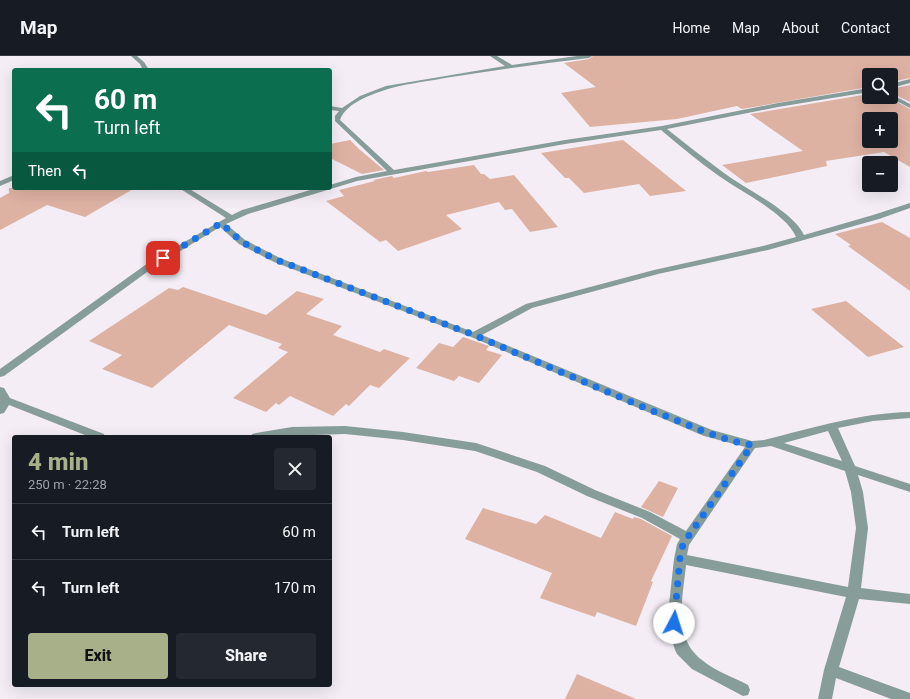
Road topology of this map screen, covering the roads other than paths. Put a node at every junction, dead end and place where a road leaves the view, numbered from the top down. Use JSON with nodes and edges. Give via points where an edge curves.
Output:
{"nodes":[{"id":1,"x":134,"y":56,"type":"edge"},
{"id":2,"x":493,"y":56,"type":"edge"},
{"id":3,"x":589,"y":56,"type":"edge"},
{"id":4,"x":512,"y":67,"type":"junction"},
{"id":5,"x":145,"y":68,"type":"edge"},
{"id":6,"x":910,"y":81,"type":"edge"},
{"id":7,"x":898,"y":84,"type":"edge"},
{"id":8,"x":862,"y":91,"type":"edge"},
{"id":9,"x":898,"y":100,"type":"edge"},
{"id":10,"x":910,"y":106,"type":"edge"},
{"id":11,"x":332,"y":108,"type":"edge"},
{"id":12,"x":343,"y":110,"type":"junction"},
{"id":13,"x":662,"y":128,"type":"junction"},
{"id":14,"x":392,"y":172,"type":"junction"},
{"id":15,"x":12,"y":178,"type":"edge"},
{"id":16,"x":0,"y":184,"type":"edge"},
{"id":17,"x":332,"y":186,"type":"edge"},
{"id":18,"x":186,"y":190,"type":"edge"},
{"id":19,"x":319,"y":190,"type":"edge"},
{"id":20,"x":910,"y":205,"type":"edge"},
{"id":21,"x":231,"y":218,"type":"junction"},
{"id":22,"x":221,"y":223,"type":"junction"},
{"id":23,"x":801,"y":238,"type":"junction"},
{"id":24,"x":474,"y":335,"type":"junction"},
{"id":25,"x":0,"y":374,"type":"edge"},
{"id":26,"x":0,"y":390,"type":"edge"},
{"id":27,"x":6,"y":400,"type":"junction"},
{"id":28,"x":910,"y":409,"type":"edge"},
{"id":29,"x":0,"y":411,"type":"edge"},
{"id":30,"x":895,"y":415,"type":"junction"},
{"id":31,"x":910,"y":415,"type":"edge"},
{"id":32,"x":832,"y":427,"type":"junction"},
{"id":33,"x":95,"y":435,"type":"edge"},
{"id":34,"x":268,"y":435,"type":"edge"},
{"id":35,"x":771,"y":442,"type":"junction"},
{"id":36,"x":752,"y":445,"type":"junction"},
{"id":37,"x":850,"y":467,"type":"junction"},
{"id":38,"x":910,"y":488,"type":"edge"},
{"id":39,"x":687,"y":537,"type":"junction"},
{"id":40,"x":680,"y":558,"type":"junction"},
{"id":41,"x":854,"y":593,"type":"junction"},
{"id":42,"x":910,"y":599,"type":"edge"},
{"id":43,"x":831,"y":670,"type":"junction"},
{"id":44,"x":742,"y":690,"type":"dead end"},
{"id":45,"x":825,"y":699,"type":"edge"},
{"id":46,"x":908,"y":699,"type":"edge"}],
"edges":[{"from":1,"to":5,"type":"street"},
{"from":2,"to":4,"type":"street"},
{"from":3,"to":4,"type":"street"},
{"from":4,"to":12,"type":"street","via":[[398,85],[372,93]]},
{"from":6,"to":7,"type":"street"},
{"from":8,"to":13,"type":"street"},
{"from":9,"to":10,"type":"street"},
{"from":11,"to":12,"type":"street"},
{"from":12,"to":14,"type":"street","via":[[337,120]]},
{"from":13,"to":14,"type":"street"},
{"from":13,"to":23,"type":"street","via":[[722,175],[786,218],[797,229]]},
{"from":14,"to":17,"type":"street"},
{"from":15,"to":16,"type":"street"},
{"from":18,"to":21,"type":"street"},
{"from":19,"to":21,"type":"street"},
{"from":20,"to":23,"type":"street"},
{"from":21,"to":22,"type":"street"},
{"from":22,"to":24,"type":"street","via":[[242,242],[277,260]]},
{"from":22,"to":25,"type":"street","via":[[151,265]]},
{"from":23,"to":24,"type":"street","via":[[529,306]]},
{"from":24,"to":36,"type":"street","via":[[694,428]]},
{"from":26,"to":27,"type":"street"},
{"from":27,"to":29,"type":"street"},
{"from":27,"to":33,"type":"street"},
{"from":28,"to":30,"type":"street"},
{"from":30,"to":31,"type":"street"},
{"from":30,"to":32,"type":"street","via":[[858,420]]},
{"from":32,"to":35,"type":"street"},
{"from":32,"to":37,"type":"street"},
{"from":34,"to":39,"type":"street","via":[[292,431],[345,430],[476,447],[541,469]]},
{"from":35,"to":36,"type":"street"},
{"from":35,"to":37,"type":"street"},
{"from":36,"to":39,"type":"street"},
{"from":37,"to":38,"type":"street"},
{"from":37,"to":41,"type":"street","via":[[857,492],[862,528]]},
{"from":39,"to":40,"type":"street"},
{"from":40,"to":41,"type":"street"},
{"from":40,"to":44,"type":"street","via":[[674,623],[682,650],[697,665]]},
{"from":41,"to":42,"type":"street"},
{"from":41,"to":43,"type":"street"},
{"from":43,"to":45,"type":"street"},
{"from":43,"to":46,"type":"street"}]}
